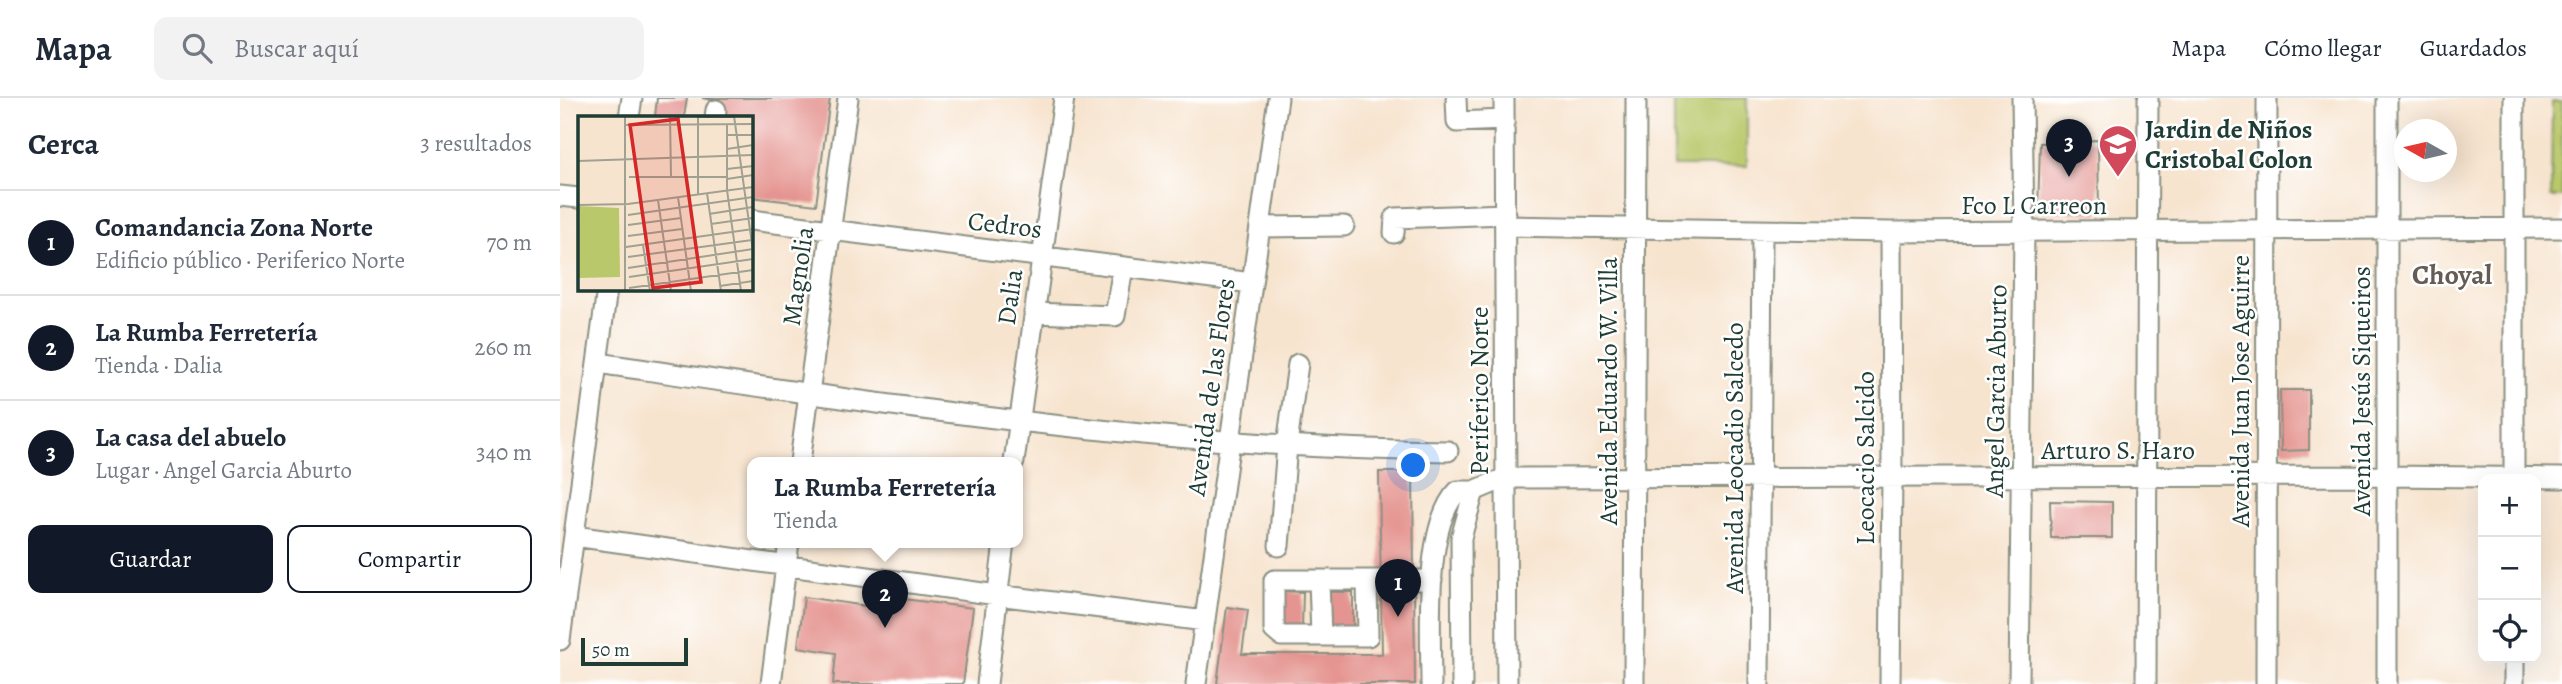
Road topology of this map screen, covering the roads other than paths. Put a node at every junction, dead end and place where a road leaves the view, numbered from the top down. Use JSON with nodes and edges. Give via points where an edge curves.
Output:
{"nodes":[{"id":1,"x":632,"y":98,"type":"edge"},
{"id":2,"x":848,"y":98,"type":"edge"},
{"id":3,"x":1064,"y":98,"type":"edge"},
{"id":4,"x":1278,"y":98,"type":"edge"},
{"id":5,"x":1456,"y":98,"type":"edge"},
{"id":6,"x":1504,"y":98,"type":"edge"},
{"id":7,"x":1636,"y":98,"type":"edge"},
{"id":8,"x":2022,"y":98,"type":"edge"},
{"id":9,"x":2148,"y":98,"type":"edge"},
{"id":10,"x":2267,"y":98,"type":"edge"},
{"id":11,"x":2387,"y":98,"type":"edge"},
{"id":12,"x":2514,"y":98,"type":"edge"},
{"id":13,"x":629,"y":116,"type":"edge"},
{"id":14,"x":1504,"y":120,"type":"junction"},
{"id":15,"x":560,"y":196,"type":"edge"},
{"id":16,"x":578,"y":198,"type":"edge"},
{"id":17,"x":752,"y":220,"type":"edge"},
{"id":18,"x":1506,"y":220,"type":"junction"},
{"id":19,"x":1344,"y":226,"type":"dead end"},
{"id":20,"x":1260,"y":227,"type":"junction"},
{"id":21,"x":2562,"y":228,"type":"edge"},
{"id":22,"x":1635,"y":229,"type":"junction"},
{"id":23,"x":2386,"y":229,"type":"junction"},
{"id":24,"x":2514,"y":229,"type":"junction"},
{"id":25,"x":830,"y":230,"type":"junction"},
{"id":26,"x":2267,"y":230,"type":"junction"},
{"id":27,"x":2024,"y":231,"type":"junction"},
{"id":28,"x":1762,"y":232,"type":"junction"},
{"id":29,"x":1891,"y":232,"type":"junction"},
{"id":30,"x":2148,"y":232,"type":"junction"},
{"id":31,"x":1394,"y":233,"type":"dead end"},
{"id":32,"x":1042,"y":256,"type":"junction"},
{"id":33,"x":1123,"y":267,"type":"junction"},
{"id":34,"x":1252,"y":284,"type":"junction"},
{"id":35,"x":607,"y":290,"type":"edge"},
{"id":36,"x":1034,"y":313,"type":"junction"},
{"id":37,"x":598,"y":363,"type":"junction"},
{"id":38,"x":1298,"y":365,"type":"dead end"},
{"id":39,"x":809,"y":394,"type":"junction"},
{"id":40,"x":1019,"y":421,"type":"junction"},
{"id":41,"x":1230,"y":441,"type":"junction"},
{"id":42,"x":1287,"y":445,"type":"junction"},
{"id":43,"x":1448,"y":451,"type":"dead end"},
{"id":44,"x":801,"y":457,"type":"edge"},
{"id":45,"x":1015,"y":457,"type":"edge"},
{"id":46,"x":2514,"y":474,"type":"edge"},
{"id":47,"x":1633,"y":476,"type":"junction"},
{"id":48,"x":1760,"y":476,"type":"junction"},
{"id":49,"x":2022,"y":476,"type":"junction"},
{"id":50,"x":2388,"y":476,"type":"junction"},
{"id":51,"x":1892,"y":477,"type":"junction"},
{"id":52,"x":2146,"y":477,"type":"junction"},
{"id":53,"x":2266,"y":477,"type":"junction"},
{"id":54,"x":2478,"y":477,"type":"edge"},
{"id":55,"x":1505,"y":478,"type":"junction"},
{"id":56,"x":2541,"y":478,"type":"edge"},
{"id":57,"x":2562,"y":478,"type":"edge"},
{"id":58,"x":1474,"y":491,"type":"junction"},
{"id":59,"x":574,"y":536,"type":"junction"},
{"id":60,"x":1279,"y":546,"type":"dead end"},
{"id":61,"x":788,"y":548,"type":"edge"},
{"id":62,"x":1003,"y":548,"type":"edge"},
{"id":63,"x":786,"y":564,"type":"junction"},
{"id":64,"x":1319,"y":580,"type":"junction"},
{"id":65,"x":997,"y":595,"type":"junction"},
{"id":66,"x":1205,"y":621,"type":"junction"},
{"id":67,"x":1321,"y":636,"type":"junction"},
{"id":68,"x":560,"y":640,"type":"edge"},
{"id":69,"x":1431,"y":644,"type":"junction"},
{"id":70,"x":1462,"y":645,"type":"junction"},
{"id":71,"x":2514,"y":663,"type":"edge"},
{"id":72,"x":771,"y":684,"type":"edge"},
{"id":73,"x":987,"y":684,"type":"edge"},
{"id":74,"x":1196,"y":684,"type":"edge"},
{"id":75,"x":1431,"y":684,"type":"edge"},
{"id":76,"x":1462,"y":684,"type":"edge"},
{"id":77,"x":1507,"y":684,"type":"edge"},
{"id":78,"x":1634,"y":684,"type":"edge"},
{"id":79,"x":1759,"y":684,"type":"edge"},
{"id":80,"x":1890,"y":684,"type":"edge"},
{"id":81,"x":2019,"y":684,"type":"edge"},
{"id":82,"x":2146,"y":684,"type":"edge"},
{"id":83,"x":2266,"y":684,"type":"edge"},
{"id":84,"x":2387,"y":684,"type":"edge"},
{"id":85,"x":2514,"y":684,"type":"edge"}],
"edges":[{"from":1,"to":13,"type":"street"},
{"from":2,"to":25,"type":"street","name":"Magnolia"},
{"from":3,"to":32,"type":"street","name":"Dalia"},
{"from":4,"to":20,"type":"street","name":"Avenida de las Flores"},
{"from":5,"to":14,"type":"street","via":[[1457,122]]},
{"from":6,"to":14,"type":"street","name":"Periferico Norte"},
{"from":7,"to":22,"type":"street","name":"Avenida Eduardo W. Villa"},
{"from":8,"to":27,"type":"street","name":"Angel Garcia Aburto"},
{"from":9,"to":30,"type":"street"},
{"from":10,"to":26,"type":"street","name":"Avenida Juan Jose Aguirre"},
{"from":11,"to":23,"type":"street","name":"Avenida Jesús Siqueiros"},
{"from":12,"to":24,"type":"street"},
{"from":14,"to":18,"type":"street","name":"Periferico Norte"},
{"from":15,"to":16,"type":"street"},
{"from":17,"to":25,"type":"street","name":"Cedros"},
{"from":18,"to":22,"type":"street","name":"Fco L Carreon"},
{"from":18,"to":31,"type":"street","name":"Fco L Carreon","via":[[1395,218]]},
{"from":18,"to":55,"type":"street","name":"Periferico Norte"},
{"from":19,"to":20,"type":"street"},
{"from":20,"to":34,"type":"street","name":"Avenida de las Flores"},
{"from":21,"to":24,"type":"street","name":"Fco L Carreon"},
{"from":22,"to":28,"type":"street","name":"Fco L Carreon"},
{"from":22,"to":47,"type":"street","name":"Avenida Eduardo W. Villa"},
{"from":23,"to":24,"type":"street","name":"Fco L Carreon"},
{"from":23,"to":26,"type":"street","name":"Fco L Carreon"},
{"from":23,"to":50,"type":"street","name":"Avenida Jesús Siqueiros"},
{"from":24,"to":46,"type":"street"},
{"from":25,"to":32,"type":"street","name":"Cedros"},
{"from":25,"to":39,"type":"street","name":"Magnolia"},
{"from":26,"to":30,"type":"street","name":"Fco L Carreon"},
{"from":26,"to":53,"type":"street","name":"Avenida Juan Jose Aguirre"},
{"from":27,"to":29,"type":"street","name":"Fco L Carreon"},
{"from":27,"to":30,"type":"street","name":"Fco L Carreon"},
{"from":27,"to":49,"type":"street","name":"Angel Garcia Aburto"},
{"from":28,"to":29,"type":"street","name":"Fco L Carreon"},
{"from":28,"to":48,"type":"street","name":"Avenida Leocadio Salcedo"},
{"from":29,"to":51,"type":"street","name":"Leocacio Salcido"},
{"from":30,"to":52,"type":"street"},
{"from":32,"to":33,"type":"street","name":"Cedros"},
{"from":32,"to":36,"type":"street","name":"Dalia"},
{"from":33,"to":34,"type":"street","name":"Cedros"},
{"from":33,"to":36,"type":"street","via":[[1115,316]]},
{"from":34,"to":41,"type":"street","name":"Avenida de las Flores"},
{"from":35,"to":37,"type":"street"},
{"from":36,"to":40,"type":"street","name":"Dalia"},
{"from":37,"to":39,"type":"street"},
{"from":37,"to":59,"type":"street"},
{"from":38,"to":42,"type":"street"},
{"from":39,"to":40,"type":"street"},
{"from":39,"to":44,"type":"street","name":"Magnolia"},
{"from":40,"to":41,"type":"street"},
{"from":40,"to":45,"type":"street","name":"Dalia"},
{"from":41,"to":42,"type":"street"},
{"from":41,"to":66,"type":"street","name":"Avenida de las Flores"},
{"from":42,"to":43,"type":"street"},
{"from":42,"to":60,"type":"street"},
{"from":47,"to":48,"type":"street","name":"Arturo S. Haro"},
{"from":47,"to":55,"type":"street","name":"Arturo S. Haro"},
{"from":47,"to":78,"type":"street","name":"Avenida Eduardo W. Villa"},
{"from":48,"to":51,"type":"street","name":"Arturo S. Haro"},
{"from":48,"to":79,"type":"street","name":"Avenida Leocadio Salcedo"},
{"from":49,"to":51,"type":"street","name":"Arturo S. Haro"},
{"from":49,"to":52,"type":"street","name":"Arturo S. Haro"},
{"from":49,"to":81,"type":"street","name":"Angel Garcia Aburto"},
{"from":50,"to":53,"type":"street","name":"Arturo S. Haro"},
{"from":50,"to":54,"type":"street","name":"Arturo S. Haro"},
{"from":50,"to":84,"type":"street","name":"Avenida Jesús Siqueiros"},
{"from":51,"to":80,"type":"street","name":"Leocacio Salcido"},
{"from":52,"to":53,"type":"street","name":"Arturo S. Haro"},
{"from":52,"to":82,"type":"street"},
{"from":53,"to":83,"type":"street","name":"Avenida Juan Jose Aguirre"},
{"from":55,"to":58,"type":"street"},
{"from":55,"to":77,"type":"street","name":"Periferico Norte"},
{"from":56,"to":57,"type":"street","name":"Arturo S. Haro"},
{"from":58,"to":69,"type":"street","via":[[1458,491],[1448,501],[1422,580]]},
{"from":58,"to":70,"type":"street","via":[[1461,538]]},
{"from":59,"to":63,"type":"street"},
{"from":59,"to":68,"type":"street"},
{"from":61,"to":63,"type":"street"},
{"from":62,"to":65,"type":"street"},
{"from":63,"to":65,"type":"street"},
{"from":63,"to":72,"type":"street"},
{"from":64,"to":67,"type":"street"},
{"from":64,"to":67,"type":"street","via":[[1274,580],[1274,630],[1281,636]]},
{"from":64,"to":67,"type":"street","via":[[1374,580],[1368,636]]},
{"from":65,"to":66,"type":"street"},
{"from":65,"to":73,"type":"street"},
{"from":66,"to":74,"type":"street","name":"Avenida de las Flores"},
{"from":69,"to":70,"type":"street"},
{"from":69,"to":75,"type":"street"},
{"from":70,"to":76,"type":"street"},
{"from":71,"to":85,"type":"street"}]}
